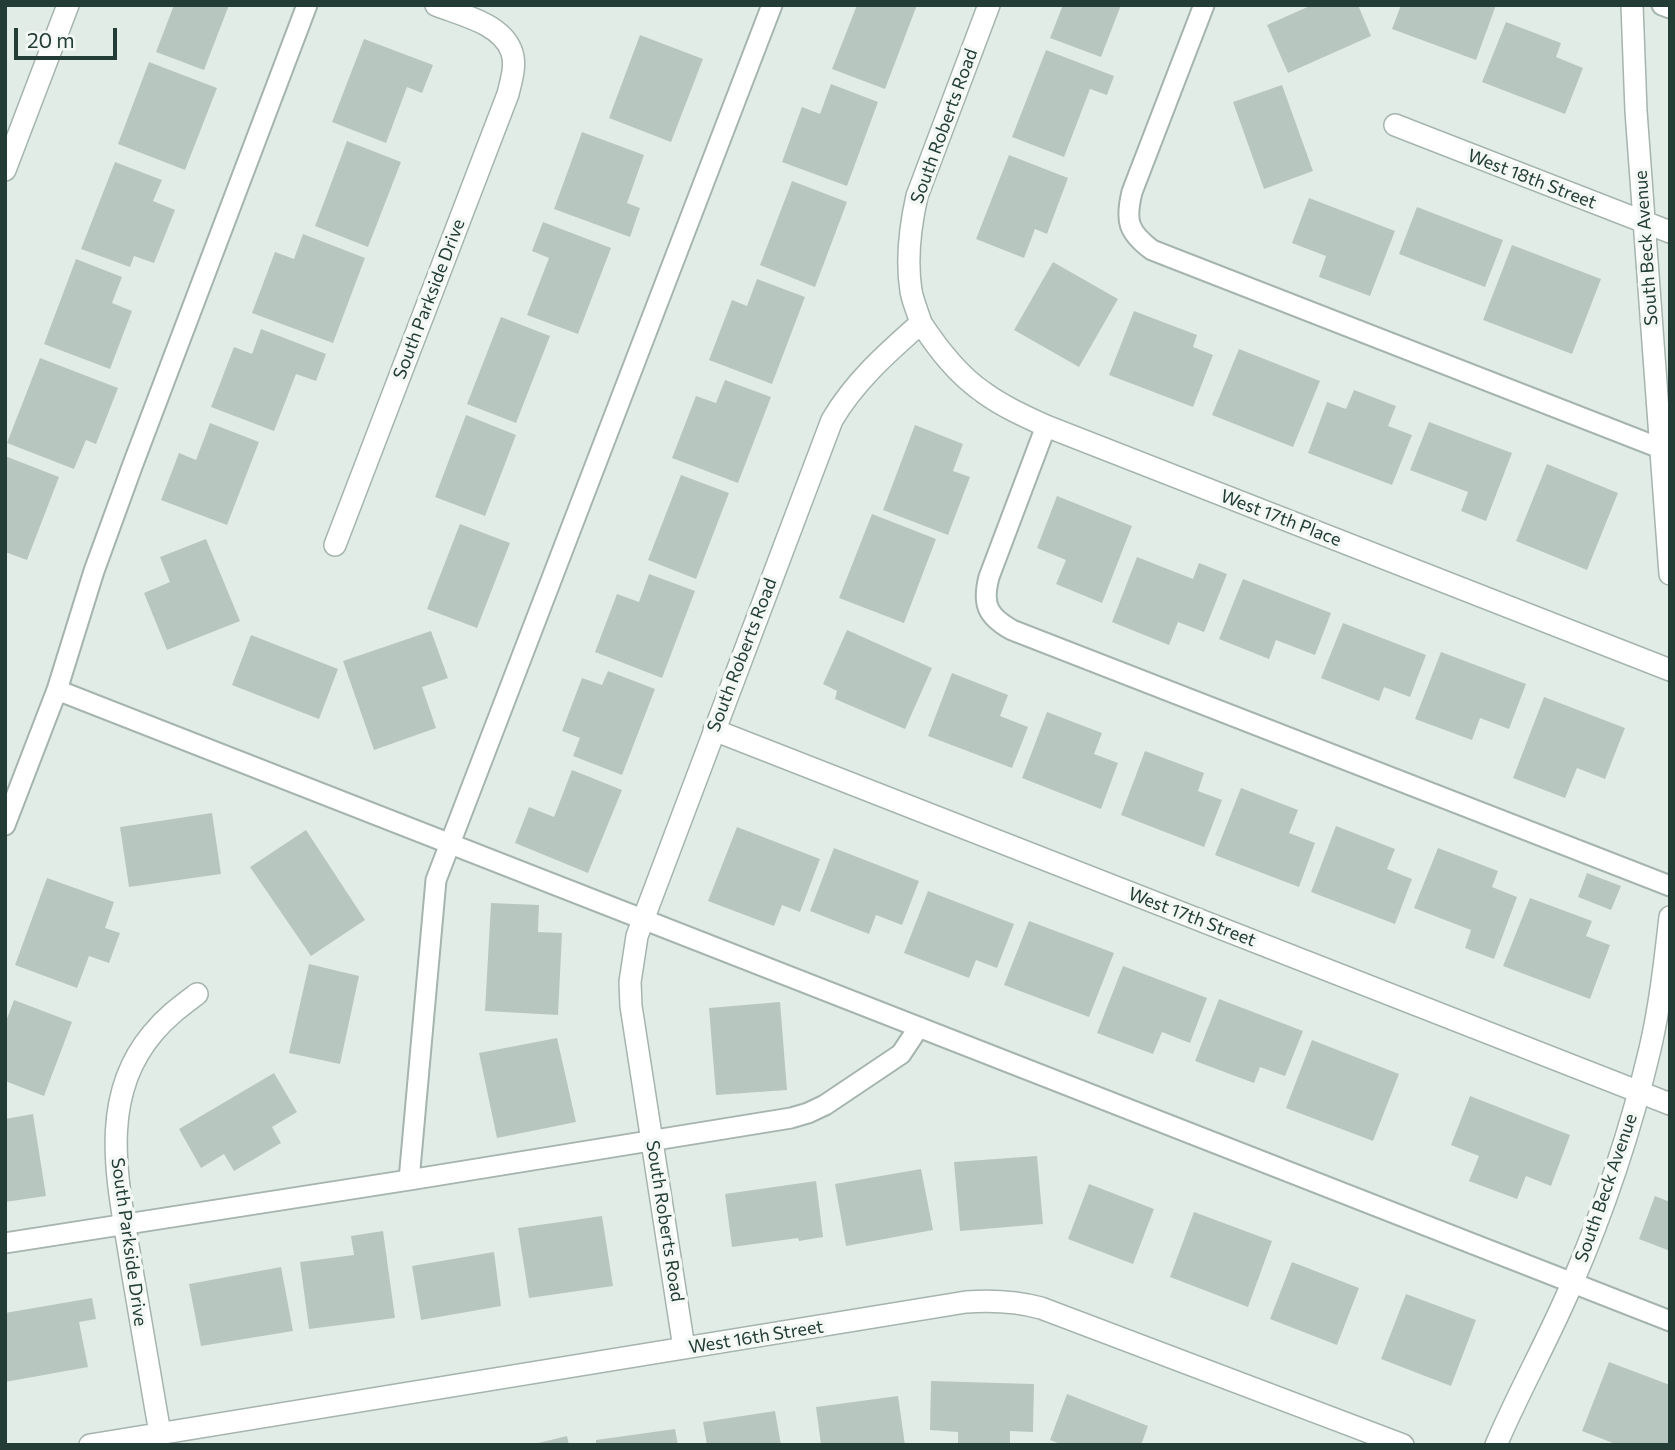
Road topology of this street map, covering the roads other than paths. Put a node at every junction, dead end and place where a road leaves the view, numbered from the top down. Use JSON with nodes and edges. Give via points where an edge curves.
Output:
{"nodes":[{"id":1,"x":68,"y":5,"type":"edge"},
{"id":2,"x":307,"y":5,"type":"edge"},
{"id":3,"x":436,"y":5,"type":"edge"},
{"id":4,"x":772,"y":5,"type":"edge"},
{"id":5,"x":989,"y":5,"type":"edge"},
{"id":6,"x":1204,"y":5,"type":"edge"},
{"id":7,"x":1632,"y":5,"type":"edge"},
{"id":8,"x":1662,"y":5,"type":"edge"},
{"id":9,"x":1670,"y":8,"type":"edge"},
{"id":10,"x":1395,"y":125,"type":"dead end"},
{"id":11,"x":5,"y":170,"type":"edge"},
{"id":12,"x":1644,"y":222,"type":"junction"},
{"id":13,"x":1670,"y":232,"type":"edge"},
{"id":14,"x":921,"y":323,"type":"junction"},
{"id":15,"x":1046,"y":425,"type":"junction"},
{"id":16,"x":1665,"y":451,"type":"edge"},
{"id":17,"x":335,"y":545,"type":"dead end"},
{"id":18,"x":1670,"y":574,"type":"edge"},
{"id":19,"x":1670,"y":670,"type":"edge"},
{"id":20,"x":57,"y":690,"type":"junction"},
{"id":21,"x":714,"y":730,"type":"junction"},
{"id":22,"x":5,"y":825,"type":"edge"},
{"id":23,"x":451,"y":844,"type":"junction"},
{"id":24,"x":1670,"y":886,"type":"edge"},
{"id":25,"x":1670,"y":917,"type":"edge"},
{"id":26,"x":643,"y":918,"type":"junction"},
{"id":27,"x":197,"y":994,"type":"dead end"},
{"id":28,"x":919,"y":1027,"type":"junction"},
{"id":29,"x":1639,"y":1092,"type":"junction"},
{"id":30,"x":1670,"y":1104,"type":"edge"},
{"id":31,"x":652,"y":1140,"type":"junction"},
{"id":32,"x":409,"y":1180,"type":"junction"},
{"id":33,"x":125,"y":1224,"type":"junction"},
{"id":34,"x":5,"y":1243,"type":"edge"},
{"id":35,"x":1573,"y":1282,"type":"junction"},
{"id":36,"x":1670,"y":1321,"type":"edge"},
{"id":37,"x":684,"y":1348,"type":"junction"},
{"id":38,"x":160,"y":1433,"type":"junction"},
{"id":39,"x":90,"y":1445,"type":"edge"},
{"id":40,"x":1403,"y":1445,"type":"edge"},
{"id":41,"x":1496,"y":1445,"type":"edge"}],
"edges":[{"from":1,"to":11,"type":"street"},
{"from":2,"to":20,"type":"lane","via":[[133,464]]},
{"from":3,"to":17,"type":"street","name":"South Parkside Drive","via":[[492,29],[512,51],[514,65],[508,94]]},
{"from":4,"to":23,"type":"lane"},
{"from":5,"to":14,"type":"street","name":"South Roberts Road","via":[[917,196],[908,260]]},
{"from":6,"to":16,"type":"lane","via":[[1132,192],[1130,227],[1138,240],[1152,250]]},
{"from":7,"to":12,"type":"street","name":"South Beck Avenue"},
{"from":8,"to":9,"type":"lane"},
{"from":10,"to":12,"type":"street","name":"West 18th Street"},
{"from":12,"to":13,"type":"street","name":"West 18th Street"},
{"from":12,"to":16,"type":"street","name":"South Beck Avenue"},
{"from":14,"to":15,"type":"street","name":"West 17th Place","via":[[956,369],[982,392]]},
{"from":14,"to":21,"type":"street","name":"South Roberts Road","via":[[877,361],[832,420]]},
{"from":15,"to":19,"type":"street","name":"West 17th Place"},
{"from":15,"to":24,"type":"lane","via":[[985,593],[998,622]]},
{"from":16,"to":18,"type":"street","name":"South Beck Avenue"},
{"from":20,"to":22,"type":"lane"},
{"from":20,"to":23,"type":"lane"},
{"from":21,"to":26,"type":"street","name":"South Roberts Road"},
{"from":21,"to":29,"type":"street","name":"West 17th Street"},
{"from":23,"to":26,"type":"lane"},
{"from":23,"to":32,"type":"lane","via":[[436,880]]},
{"from":25,"to":29,"type":"street","name":"South Beck Avenue"},
{"from":26,"to":28,"type":"lane"},
{"from":26,"to":31,"type":"street","name":"South Roberts Road","via":[[633,957],[631,1006]]},
{"from":27,"to":33,"type":"street","name":"South Parkside Drive","via":[[152,1034],[125,1084],[115,1139]]},
{"from":28,"to":31,"type":"lane","via":[[901,1054],[808,1113]]},
{"from":28,"to":35,"type":"lane"},
{"from":29,"to":30,"type":"street","name":"West 17th Street"},
{"from":29,"to":35,"type":"street","name":"South Beck Avenue"},
{"from":31,"to":32,"type":"lane"},
{"from":31,"to":37,"type":"street","name":"South Roberts Road"},
{"from":32,"to":33,"type":"lane"},
{"from":33,"to":34,"type":"lane"},
{"from":33,"to":38,"type":"street","name":"South Parkside Drive"},
{"from":35,"to":36,"type":"lane"},
{"from":35,"to":41,"type":"street","name":"South Beck Avenue"},
{"from":37,"to":38,"type":"street","name":"West 16th Street"},
{"from":37,"to":40,"type":"street","name":"West 16th Street","via":[[966,1303],[1019,1302]]},
{"from":38,"to":39,"type":"street","name":"West 16th Street"}]}
